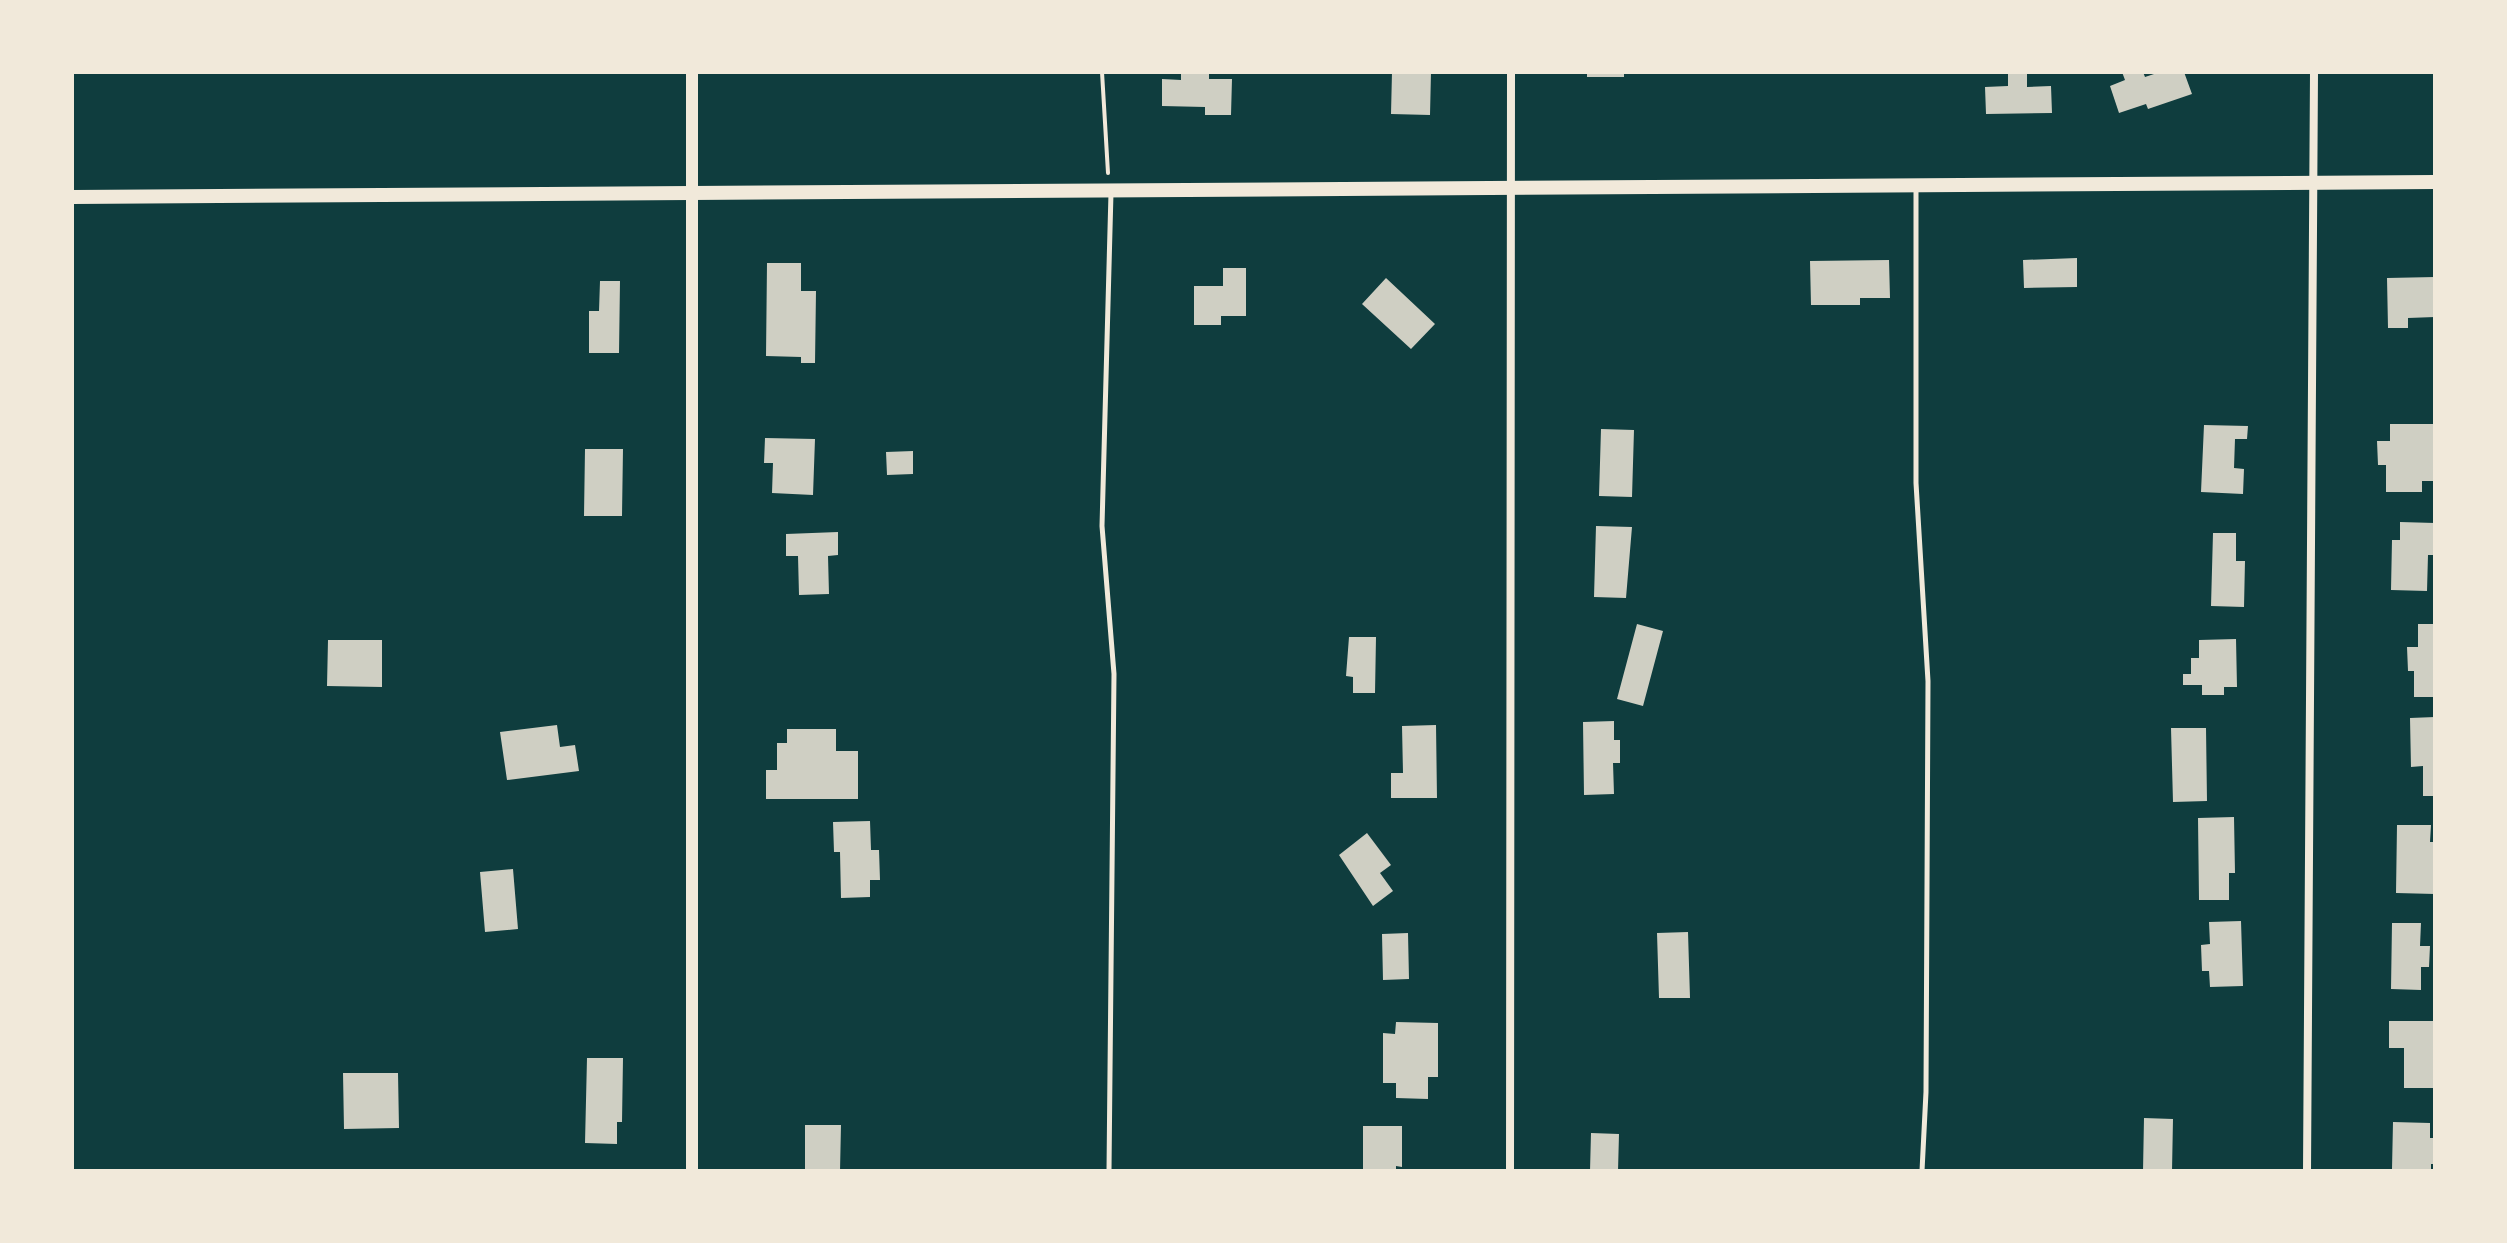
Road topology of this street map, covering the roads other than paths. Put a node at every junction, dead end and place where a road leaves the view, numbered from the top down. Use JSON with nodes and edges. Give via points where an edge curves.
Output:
{"nodes":[{"id":1,"x":692,"y":72,"type":"edge"},
{"id":2,"x":1511,"y":72,"type":"edge"},
{"id":3,"x":2314,"y":72,"type":"edge"},
{"id":4,"x":2435,"y":182,"type":"edge"},
{"id":5,"x":2315,"y":183,"type":"junction"},
{"id":6,"x":1916,"y":185,"type":"junction"},
{"id":7,"x":1512,"y":188,"type":"junction"},
{"id":8,"x":1112,"y":189,"type":"junction"},
{"id":9,"x":692,"y":192,"type":"junction"},
{"id":10,"x":72,"y":197,"type":"edge"},
{"id":11,"x":692,"y":1171,"type":"edge"},
{"id":12,"x":1109,"y":1171,"type":"edge"},
{"id":13,"x":1510,"y":1171,"type":"edge"},
{"id":14,"x":1922,"y":1171,"type":"edge"},
{"id":15,"x":2307,"y":1171,"type":"edge"}],
"edges":[{"from":1,"to":9,"type":"street"},
{"from":2,"to":7,"type":"street"},
{"from":3,"to":5,"type":"street"},
{"from":4,"to":5,"type":"main road"},
{"from":5,"to":6,"type":"main road"},
{"from":5,"to":15,"type":"street"},
{"from":6,"to":7,"type":"main road"},
{"from":6,"to":14,"type":"lane","via":[[1916,483],[1928,681]]},
{"from":7,"to":8,"type":"main road"},
{"from":7,"to":13,"type":"street"},
{"from":8,"to":9,"type":"main road"},
{"from":8,"to":12,"type":"lane","via":[[1102,526],[1114,674]]},
{"from":9,"to":10,"type":"main road"},
{"from":9,"to":11,"type":"street"}]}
